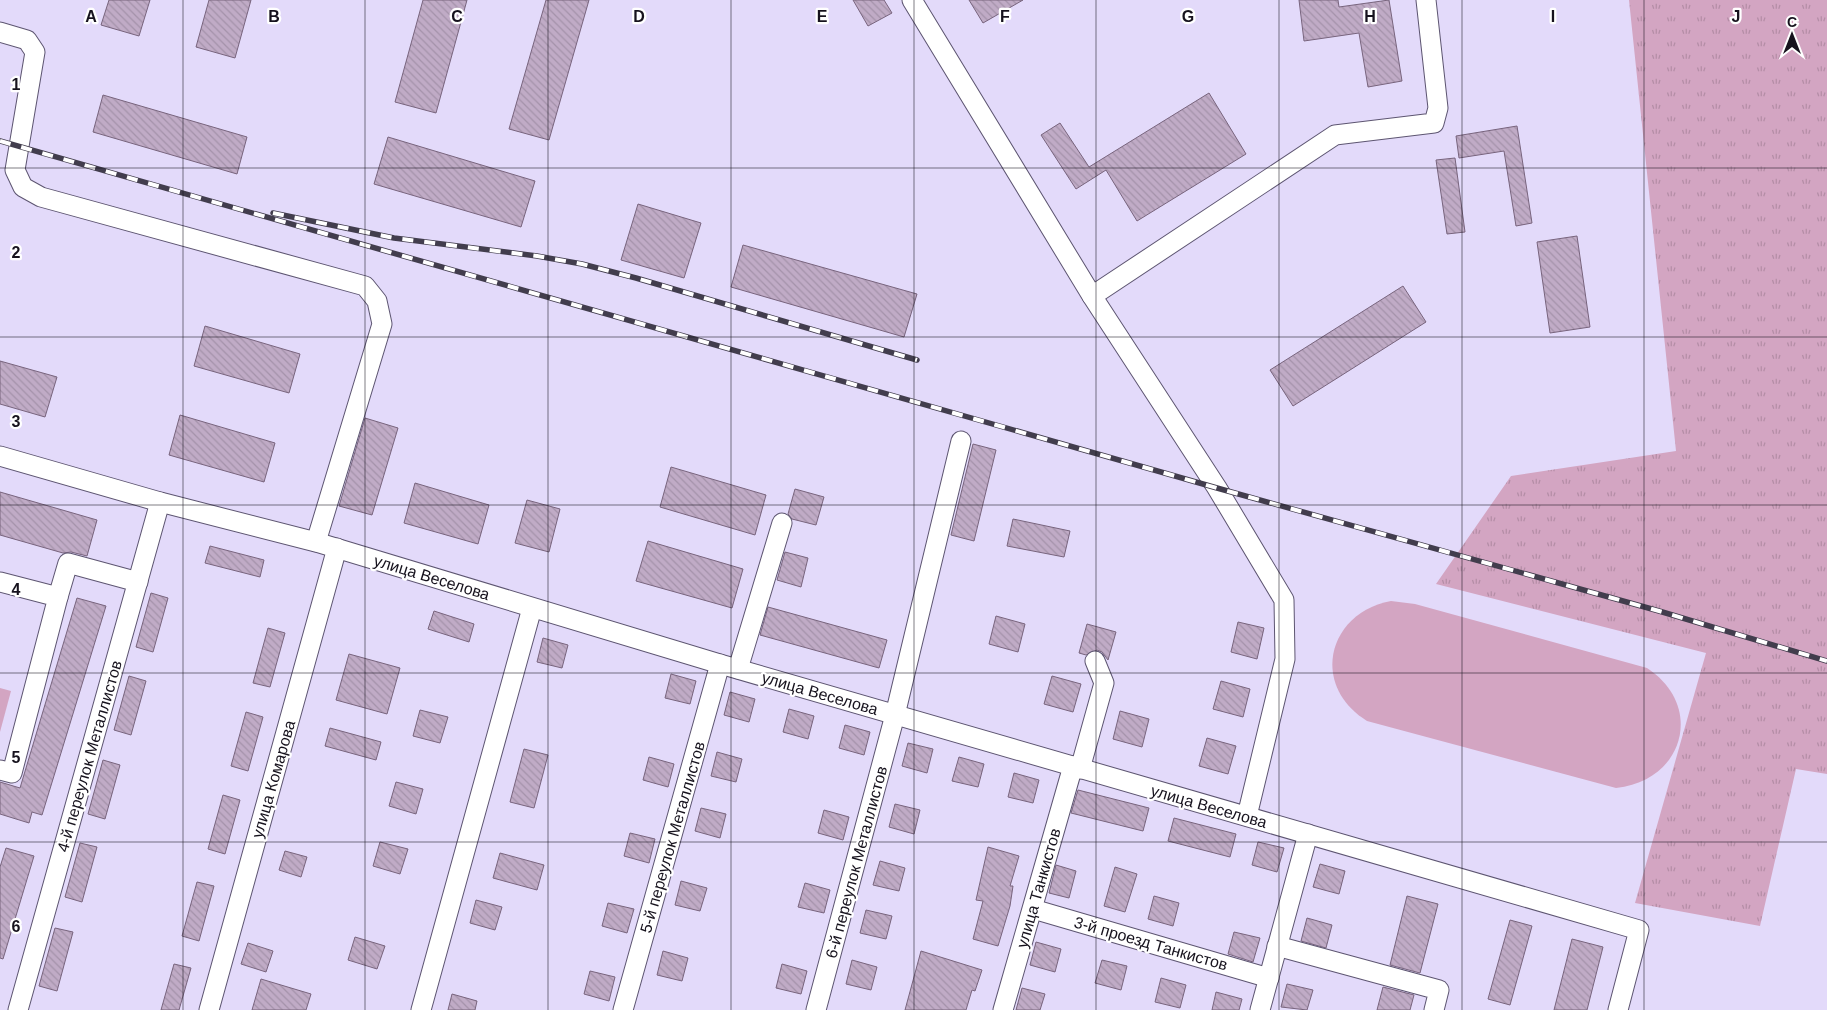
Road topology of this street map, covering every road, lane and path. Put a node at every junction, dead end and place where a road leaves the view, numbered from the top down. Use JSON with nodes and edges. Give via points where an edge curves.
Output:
{"nodes":[{"id":1,"x":912,"y":0,"type":"edge"},
{"id":2,"x":1426,"y":0,"type":"edge"},
{"id":3,"x":0,"y":32,"type":"edge"},
{"id":4,"x":1092,"y":296,"type":"junction"},
{"id":5,"x":961,"y":441,"type":"dead end"},
{"id":6,"x":0,"y":456,"type":"edge"},
{"id":7,"x":160,"y":502,"type":"junction"},
{"id":8,"x":782,"y":523,"type":"dead end"},
{"id":9,"x":316,"y":542,"type":"junction"},
{"id":10,"x":337,"y":548,"type":"junction"},
{"id":11,"x":0,"y":582,"type":"edge"},
{"id":12,"x":138,"y":582,"type":"junction"},
{"id":13,"x":58,"y":597,"type":"junction"},
{"id":14,"x":532,"y":608,"type":"junction"},
{"id":15,"x":1094,"y":661,"type":"dead end"},
{"id":16,"x":729,"y":667,"type":"junction"},
{"id":17,"x":895,"y":715,"type":"junction"},
{"id":18,"x":1077,"y":767,"type":"junction"},
{"id":19,"x":0,"y":770,"type":"edge"},
{"id":20,"x":1246,"y":816,"type":"junction"},
{"id":21,"x":1308,"y":834,"type":"junction"},
{"id":22,"x":1032,"y":909,"type":"junction"},
{"id":23,"x":1277,"y":946,"type":"junction"},
{"id":24,"x":1269,"y":978,"type":"junction"},
{"id":25,"x":18,"y":1010,"type":"edge"},
{"id":26,"x":209,"y":1010,"type":"edge"},
{"id":27,"x":421,"y":1010,"type":"edge"},
{"id":28,"x":623,"y":1010,"type":"edge"},
{"id":29,"x":816,"y":1010,"type":"edge"},
{"id":30,"x":1003,"y":1010,"type":"edge"},
{"id":31,"x":1260,"y":1010,"type":"edge"},
{"id":32,"x":1434,"y":1010,"type":"edge"},
{"id":33,"x":1618,"y":1010,"type":"edge"}],
"edges":[{"from":1,"to":4,"type":"street"},
{"from":2,"to":4,"type":"street","via":[[1438,108],[1434,123],[1335,135]]},
{"from":3,"to":9,"type":"street","via":[[27,40],[35,52],[16,170],[23,187],[41,197],[365,286],[377,301],[382,324]]},
{"from":4,"to":20,"type":"street","via":[[1217,488],[1284,600],[1285,659]]},
{"from":5,"to":17,"type":"street","name":"6-й переулок Металлистов"},
{"from":6,"to":7,"type":"street","name":"улица Веселова"},
{"from":7,"to":9,"type":"street","name":"улица Веселова"},
{"from":7,"to":12,"type":"street","name":"4-й переулок Металлистов"},
{"from":8,"to":16,"type":"street","name":"5-й переулок Металлистов"},
{"from":9,"to":10,"type":"street","name":"улица Веселова"},
{"from":10,"to":14,"type":"street","name":"улица Веселова"},
{"from":10,"to":26,"type":"street","name":"улица Комарова"},
{"from":11,"to":13,"type":"street"},
{"from":12,"to":13,"type":"street","via":[[68,563]]},
{"from":12,"to":25,"type":"street","name":"4-й переулок Металлистов"},
{"from":13,"to":19,"type":"street","via":[[12,773]]},
{"from":14,"to":16,"type":"street","name":"улица Веселова"},
{"from":14,"to":27,"type":"street"},
{"from":15,"to":18,"type":"street","name":"улица Танкистов","via":[[1104,683]]},
{"from":16,"to":17,"type":"street","name":"улица Веселова"},
{"from":16,"to":28,"type":"street","name":"5-й переулок Металлистов"},
{"from":17,"to":18,"type":"street","name":"улица Веселова"},
{"from":17,"to":29,"type":"street","name":"6-й переулок Металлистов"},
{"from":18,"to":20,"type":"street","name":"улица Веселова"},
{"from":18,"to":22,"type":"street","name":"улица Танкистов"},
{"from":20,"to":21,"type":"street","name":"улица Веселова"},
{"from":21,"to":23,"type":"street"},
{"from":21,"to":33,"type":"street","name":"улица Веселова","via":[[1640,930]]},
{"from":22,"to":24,"type":"street","name":"3-й проезд Танкистов"},
{"from":22,"to":30,"type":"street","name":"улица Танкистов"},
{"from":23,"to":24,"type":"street"},
{"from":23,"to":32,"type":"street","via":[[1439,990]]},
{"from":24,"to":31,"type":"street"}]}
